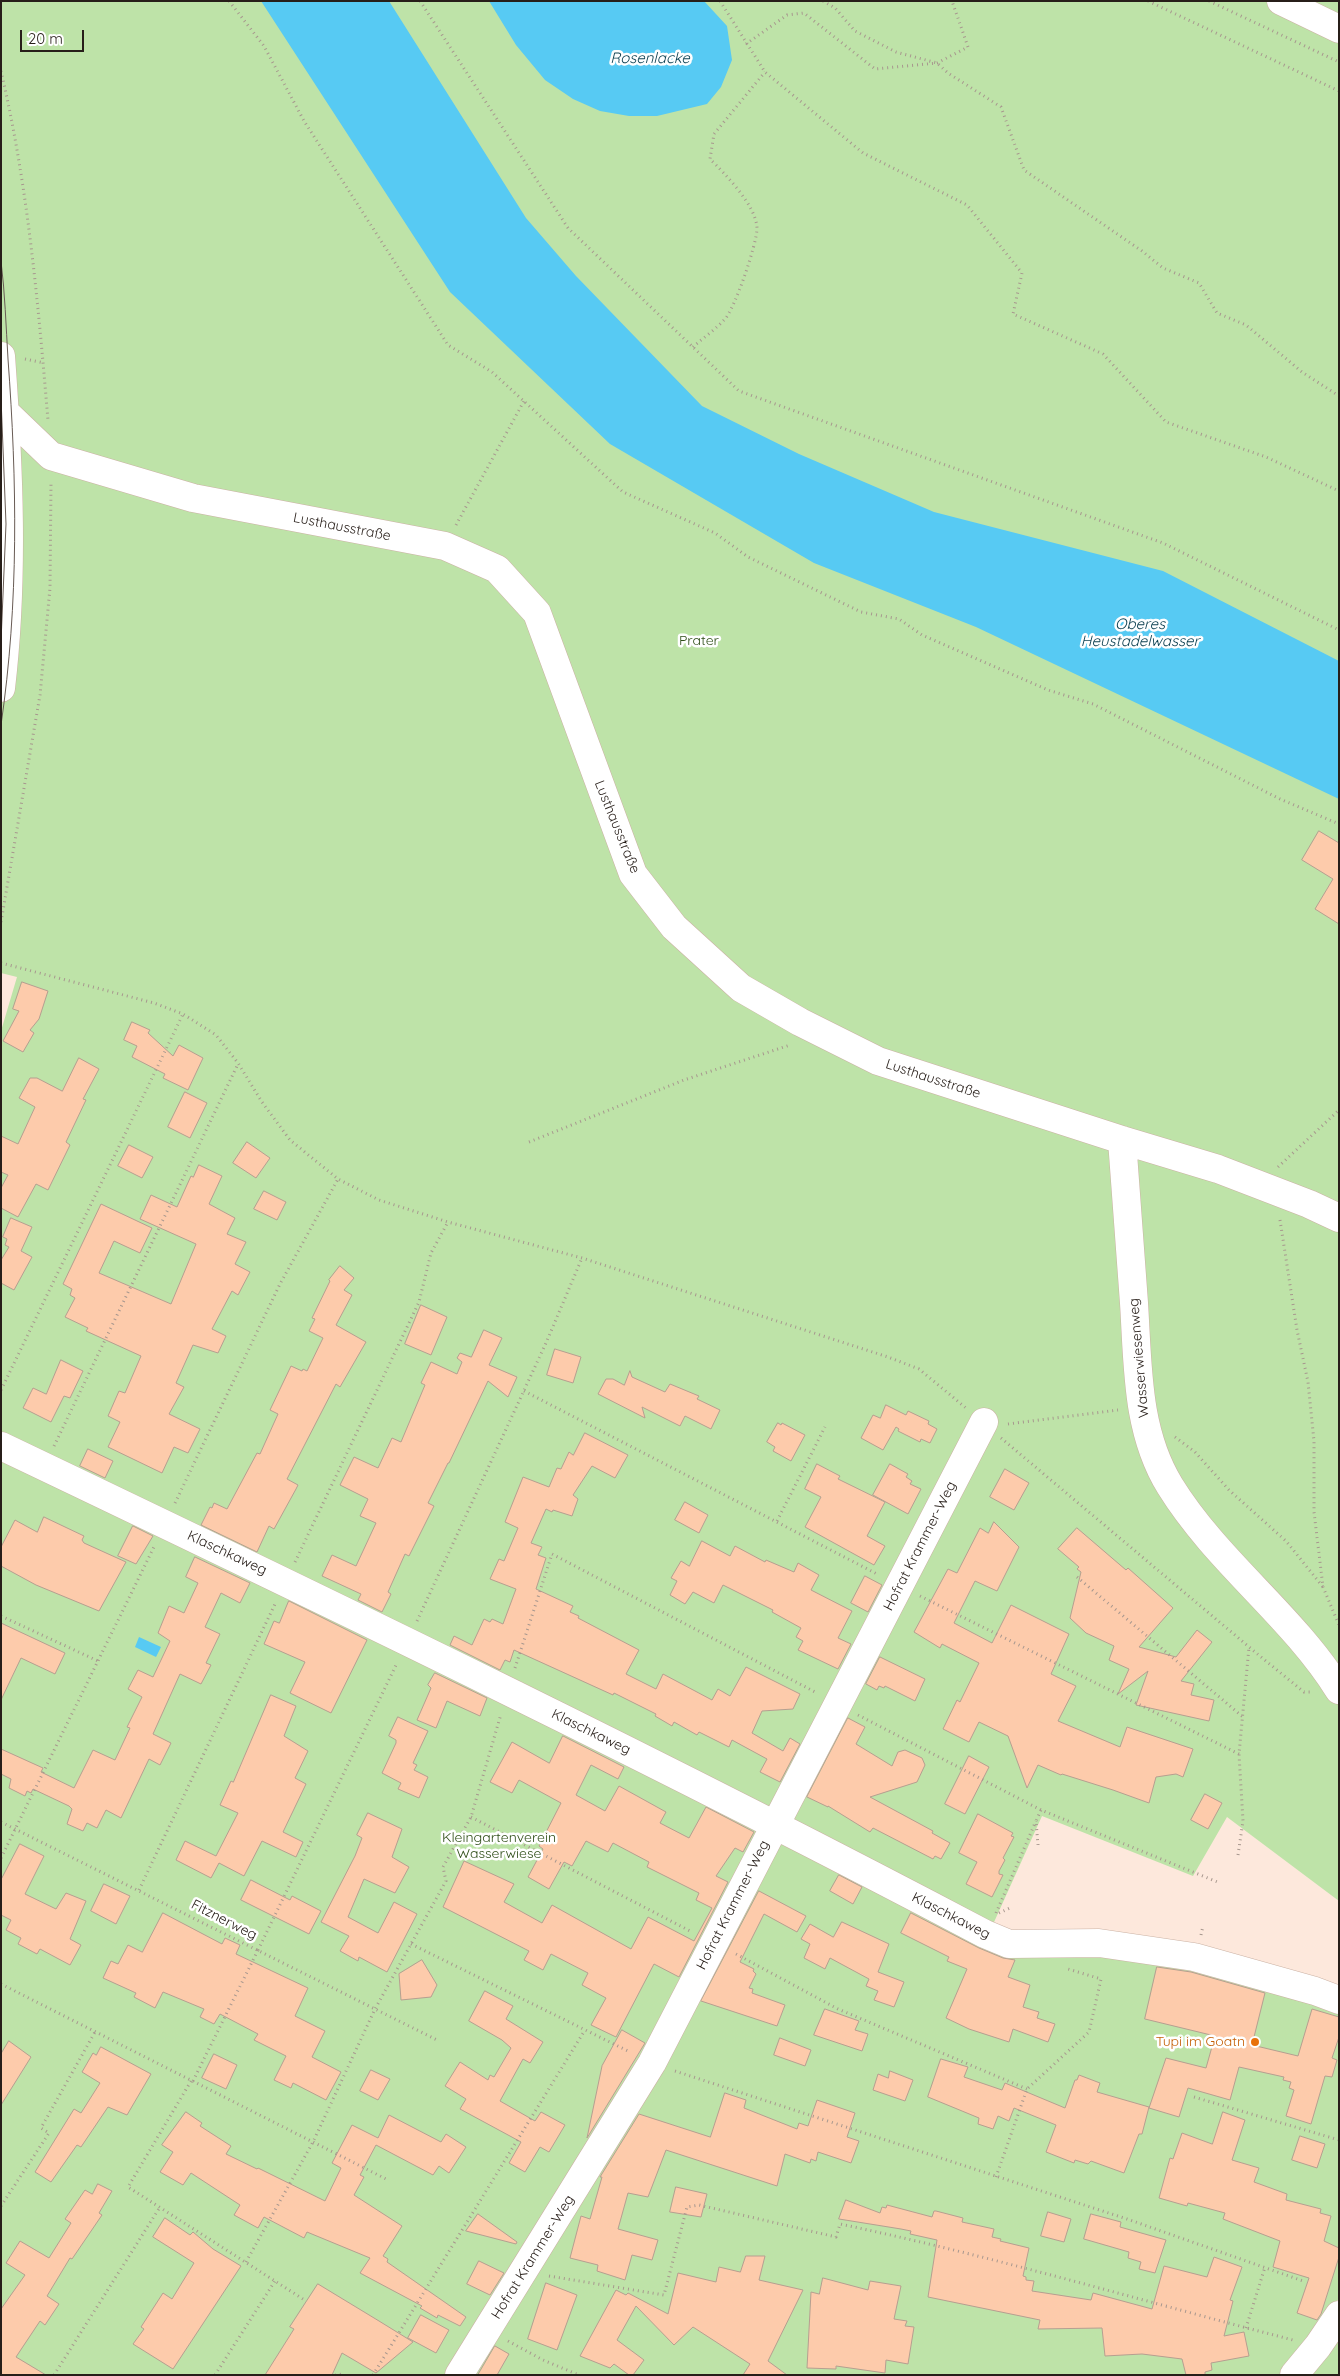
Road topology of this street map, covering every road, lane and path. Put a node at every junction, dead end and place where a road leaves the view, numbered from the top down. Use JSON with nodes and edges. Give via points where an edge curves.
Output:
{"nodes":[{"id":1,"x":229,"y":1,"type":"edge"},
{"id":2,"x":420,"y":1,"type":"edge"},
{"id":3,"x":720,"y":1,"type":"edge"},
{"id":4,"x":823,"y":1,"type":"edge"},
{"id":5,"x":952,"y":1,"type":"edge"},
{"id":6,"x":1148,"y":1,"type":"edge"},
{"id":7,"x":1209,"y":1,"type":"edge"},
{"id":8,"x":1281,"y":1,"type":"edge"},
{"id":9,"x":1339,"y":29,"type":"edge"},
{"id":10,"x":746,"y":44,"type":"junction"},
{"id":11,"x":1339,"y":62,"type":"edge"},
{"id":12,"x":937,"y":63,"type":"junction"},
{"id":13,"x":765,"y":72,"type":"junction"},
{"id":14,"x":1339,"y":91,"type":"edge"},
{"id":15,"x":692,"y":347,"type":"junction"},
{"id":16,"x":1,"y":356,"type":"edge"},
{"id":17,"x":1339,"y":396,"type":"edge"},
{"id":18,"x":524,"y":401,"type":"junction"},
{"id":19,"x":3,"y":409,"type":"edge"},
{"id":20,"x":1339,"y":491,"type":"edge"},
{"id":21,"x":445,"y":546,"type":"junction"},
{"id":22,"x":1339,"y":630,"type":"edge"},
{"id":23,"x":1,"y":688,"type":"edge"},
{"id":24,"x":1339,"y":824,"type":"edge"},
{"id":25,"x":1,"y":963,"type":"edge"},
{"id":26,"x":183,"y":1014,"type":"junction"},
{"id":27,"x":823,"y":1034,"type":"junction"},
{"id":28,"x":238,"y":1063,"type":"junction"},
{"id":29,"x":1339,"y":1110,"type":"edge"},
{"id":30,"x":1122,"y":1140,"type":"junction"},
{"id":31,"x":528,"y":1142,"type":"dead end"},
{"id":32,"x":1268,"y":1188,"type":"junction"},
{"id":33,"x":1339,"y":1218,"type":"edge"},
{"id":34,"x":448,"y":1222,"type":"junction"},
{"id":35,"x":582,"y":1258,"type":"junction"},
{"id":36,"x":419,"y":1302,"type":"dead end"},
{"id":37,"x":546,"y":1343,"type":"dead end"},
{"id":38,"x":1,"y":1390,"type":"edge"},
{"id":39,"x":984,"y":1422,"type":"junction"},
{"id":40,"x":825,"y":1426,"type":"dead end"},
{"id":41,"x":1,"y":1446,"type":"edge"},
{"id":42,"x":44,"y":1466,"type":"junction"},
{"id":43,"x":776,"y":1521,"type":"dead end"},
{"id":44,"x":1077,"y":1577,"type":"dead end"},
{"id":45,"x":1,"y":1616,"type":"edge"},
{"id":46,"x":1339,"y":1625,"type":"edge"},
{"id":47,"x":1249,"y":1647,"type":"junction"},
{"id":48,"x":98,"y":1661,"type":"dead end"},
{"id":49,"x":1339,"y":1690,"type":"edge"},
{"id":50,"x":508,"y":1691,"type":"junction"},
{"id":51,"x":838,"y":1704,"type":"junction"},
{"id":52,"x":1243,"y":1717,"type":"junction"},
{"id":53,"x":1041,"y":1810,"type":"junction"},
{"id":54,"x":471,"y":1817,"type":"junction"},
{"id":55,"x":1036,"y":1821,"type":"junction"},
{"id":56,"x":1,"y":1822,"type":"edge"},
{"id":57,"x":776,"y":1824,"type":"junction"},
{"id":58,"x":1038,"y":1845,"type":"dead end"},
{"id":59,"x":1238,"y":1855,"type":"dead end"},
{"id":60,"x":1220,"y":1883,"type":"dead end"},
{"id":61,"x":996,"y":1914,"type":"dead end"},
{"id":62,"x":714,"y":1943,"type":"junction"},
{"id":63,"x":411,"y":1944,"type":"junction"},
{"id":64,"x":258,"y":1950,"type":"junction"},
{"id":65,"x":1067,"y":1968,"type":"dead end"},
{"id":66,"x":1,"y":1984,"type":"edge"},
{"id":67,"x":1339,"y":2000,"type":"edge"},
{"id":68,"x":375,"y":2009,"type":"junction"},
{"id":69,"x":586,"y":2030,"type":"junction"},
{"id":70,"x":96,"y":2032,"type":"junction"},
{"id":71,"x":437,"y":2040,"type":"dead end"},
{"id":72,"x":652,"y":2063,"type":"junction"},
{"id":73,"x":192,"y":2081,"type":"junction"},
{"id":74,"x":1027,"y":2089,"type":"junction"},
{"id":75,"x":1194,"y":2097,"type":"dead end"},
{"id":76,"x":1339,"y":2140,"type":"edge"},
{"id":77,"x":313,"y":2142,"type":"junction"},
{"id":78,"x":996,"y":2177,"type":"junction"},
{"id":79,"x":388,"y":2180,"type":"dead end"},
{"id":80,"x":1,"y":2206,"type":"edge"},
{"id":81,"x":160,"y":2207,"type":"junction"},
{"id":82,"x":246,"y":2262,"type":"junction"},
{"id":83,"x":1265,"y":2268,"type":"junction"},
{"id":84,"x":524,"y":2272,"type":"junction"},
{"id":85,"x":275,"y":2281,"type":"junction"},
{"id":86,"x":1304,"y":2281,"type":"dead end"},
{"id":87,"x":304,"y":2299,"type":"dead end"},
{"id":88,"x":1339,"y":2315,"type":"edge"},
{"id":89,"x":1246,"y":2328,"type":"junction"},
{"id":90,"x":487,"y":2330,"type":"junction"},
{"id":91,"x":1318,"y":2346,"type":"junction"},
{"id":92,"x":54,"y":2375,"type":"edge"},
{"id":93,"x":215,"y":2375,"type":"edge"},
{"id":94,"x":336,"y":2375,"type":"edge"},
{"id":95,"x":342,"y":2375,"type":"edge"},
{"id":96,"x":373,"y":2375,"type":"edge"},
{"id":97,"x":459,"y":2375,"type":"edge"},
{"id":98,"x":579,"y":2375,"type":"edge"},
{"id":99,"x":1294,"y":2375,"type":"edge"}],
"edges":[{"from":1,"to":18,"type":"path","via":[[264,46],[304,120],[448,345],[492,372]]},
{"from":2,"to":15,"type":"path","via":[[568,228]]},
{"from":3,"to":10,"type":"path"},
{"from":4,"to":12,"type":"path","via":[[855,31],[896,52]]},
{"from":5,"to":12,"type":"path","via":[[968,47]]},
{"from":6,"to":14,"type":"path"},
{"from":7,"to":11,"type":"path"},
{"from":8,"to":9,"type":"street"},
{"from":10,"to":12,"type":"path","via":[[787,14],[804,13],[875,69]]},
{"from":10,"to":13,"type":"path"},
{"from":12,"to":17,"type":"path","via":[[1001,107],[1024,170],[1142,250],[1163,268],[1199,283],[1217,313],[1246,325],[1302,372]]},
{"from":13,"to":15,"type":"path","via":[[714,134],[710,159],[748,204],[757,228],[744,276],[726,318]]},
{"from":13,"to":20,"type":"path","via":[[863,153],[967,205],[1022,273],[1013,314],[1104,354],[1166,422],[1266,457]]},
{"from":15,"to":22,"type":"path","via":[[739,391],[1163,543]]},
{"from":16,"to":19,"type":"street"},
{"from":18,"to":21,"type":"path"},
{"from":18,"to":24,"type":"path","via":[[623,492],[715,533],[748,557],[861,612],[899,618],[922,634],[1048,690],[1093,704],[1280,799]]},
{"from":19,"to":21,"type":"street","name":"Lusthausstraße","via":[[51,456],[194,498]]},
{"from":19,"to":23,"type":"street","via":[[10,539]]},
{"from":21,"to":27,"type":"street","name":"Lusthausstraße","via":[[498,569],[537,613],[633,874],[674,927],[741,988]]},
{"from":25,"to":26,"type":"path","via":[[154,1003]]},
{"from":26,"to":28,"type":"path","via":[[216,1035]]},
{"from":26,"to":38,"type":"path"},
{"from":27,"to":30,"type":"street","name":"Lusthausstraße","via":[[878,1061]]},
{"from":27,"to":31,"type":"path","via":[[684,1080]]},
{"from":28,"to":34,"type":"path","via":[[290,1140],[338,1179],[379,1200]]},
{"from":28,"to":42,"type":"path"},
{"from":29,"to":32,"type":"path"},
{"from":30,"to":32,"type":"street","name":"Lusthausstraße"},
{"from":30,"to":49,"type":"street","name":"Wasserwiesenweg","via":[[1141,1411],[1150,1439],[1170,1485],[1209,1540],[1316,1655]]},
{"from":32,"to":33,"type":"street","name":"Lusthausstraße"},
{"from":32,"to":46,"type":"path","via":[[1308,1382],[1314,1441],[1314,1512],[1323,1588]]},
{"from":34,"to":35,"type":"path"},
{"from":34,"to":36,"type":"path","via":[[431,1253]]},
{"from":35,"to":37,"type":"path"},
{"from":35,"to":39,"type":"path","via":[[888,1356],[919,1369]]},
{"from":39,"to":47,"type":"path"},
{"from":39,"to":51,"type":"street","name":"Hofrat Krammer-Weg"},
{"from":40,"to":43,"type":"path"},
{"from":41,"to":42,"type":"street","name":"Klaschkaweg"},
{"from":42,"to":50,"type":"street","name":"Klaschkaweg"},
{"from":44,"to":52,"type":"path"},
{"from":45,"to":48,"type":"path"},
{"from":47,"to":49,"type":"path","via":[[1304,1692]]},
{"from":47,"to":52,"type":"path"},
{"from":50,"to":51,"type":"path","via":[[552,1554]]},
{"from":50,"to":54,"type":"path"},
{"from":50,"to":57,"type":"street","name":"Klaschkaweg"},
{"from":51,"to":53,"type":"path"},
{"from":51,"to":57,"type":"street","name":"Hofrat Krammer-Weg"},
{"from":52,"to":59,"type":"path","via":[[1239,1754],[1243,1821]]},
{"from":53,"to":55,"type":"path"},
{"from":53,"to":60,"type":"path"},
{"from":54,"to":62,"type":"path"},
{"from":54,"to":63,"type":"path","via":[[443,1868],[446,1881]]},
{"from":55,"to":58,"type":"path"},
{"from":55,"to":61,"type":"path"},
{"from":56,"to":64,"type":"path","name":"Fitznerweg"},
{"from":57,"to":62,"type":"street","name":"Hofrat Krammer-Weg"},
{"from":57,"to":67,"type":"street","name":"Klaschkaweg","via":[[1009,1944],[1099,1943],[1194,1957]]},
{"from":62,"to":72,"type":"street","name":"Hofrat Krammer-Weg"},
{"from":62,"to":74,"type":"path","via":[[838,2009]]},
{"from":63,"to":68,"type":"path"},
{"from":63,"to":69,"type":"path"},
{"from":64,"to":68,"type":"path","name":"Fitznerweg"},
{"from":64,"to":73,"type":"path"},
{"from":65,"to":74,"type":"path","via":[[1101,1978],[1089,2032]]},
{"from":66,"to":70,"type":"path"},
{"from":68,"to":71,"type":"path","name":"Fitznerweg"},
{"from":68,"to":77,"type":"path"},
{"from":69,"to":72,"type":"path"},
{"from":69,"to":96,"type":"path"},
{"from":70,"to":73,"type":"path"},
{"from":70,"to":80,"type":"path","via":[[41,2128],[49,2134]]},
{"from":72,"to":78,"type":"path"},
{"from":72,"to":84,"type":"street","name":"Hofrat Krammer-Weg"},
{"from":73,"to":77,"type":"path"},
{"from":73,"to":81,"type":"path","via":[[128,2186]]},
{"from":74,"to":78,"type":"path"},
{"from":75,"to":76,"type":"path"},
{"from":77,"to":79,"type":"path"},
{"from":77,"to":82,"type":"path"},
{"from":78,"to":83,"type":"path"},
{"from":81,"to":82,"type":"path"},
{"from":81,"to":92,"type":"path"},
{"from":82,"to":85,"type":"path"},
{"from":83,"to":86,"type":"path"},
{"from":83,"to":89,"type":"path"},
{"from":84,"to":89,"type":"path","via":[[664,2295],[687,2207],[699,2205],[836,2237],[840,2224],[917,2240]]},
{"from":84,"to":90,"type":"street","name":"Hofrat Krammer-Weg"},
{"from":85,"to":87,"type":"path"},
{"from":85,"to":93,"type":"path"},
{"from":88,"to":91,"type":"street"},
{"from":89,"to":91,"type":"path"},
{"from":90,"to":97,"type":"street","name":"Hofrat Krammer-Weg"},
{"from":90,"to":98,"type":"path"},
{"from":91,"to":99,"type":"street"},
{"from":94,"to":95,"type":"path","via":[[337,2372]]}]}
